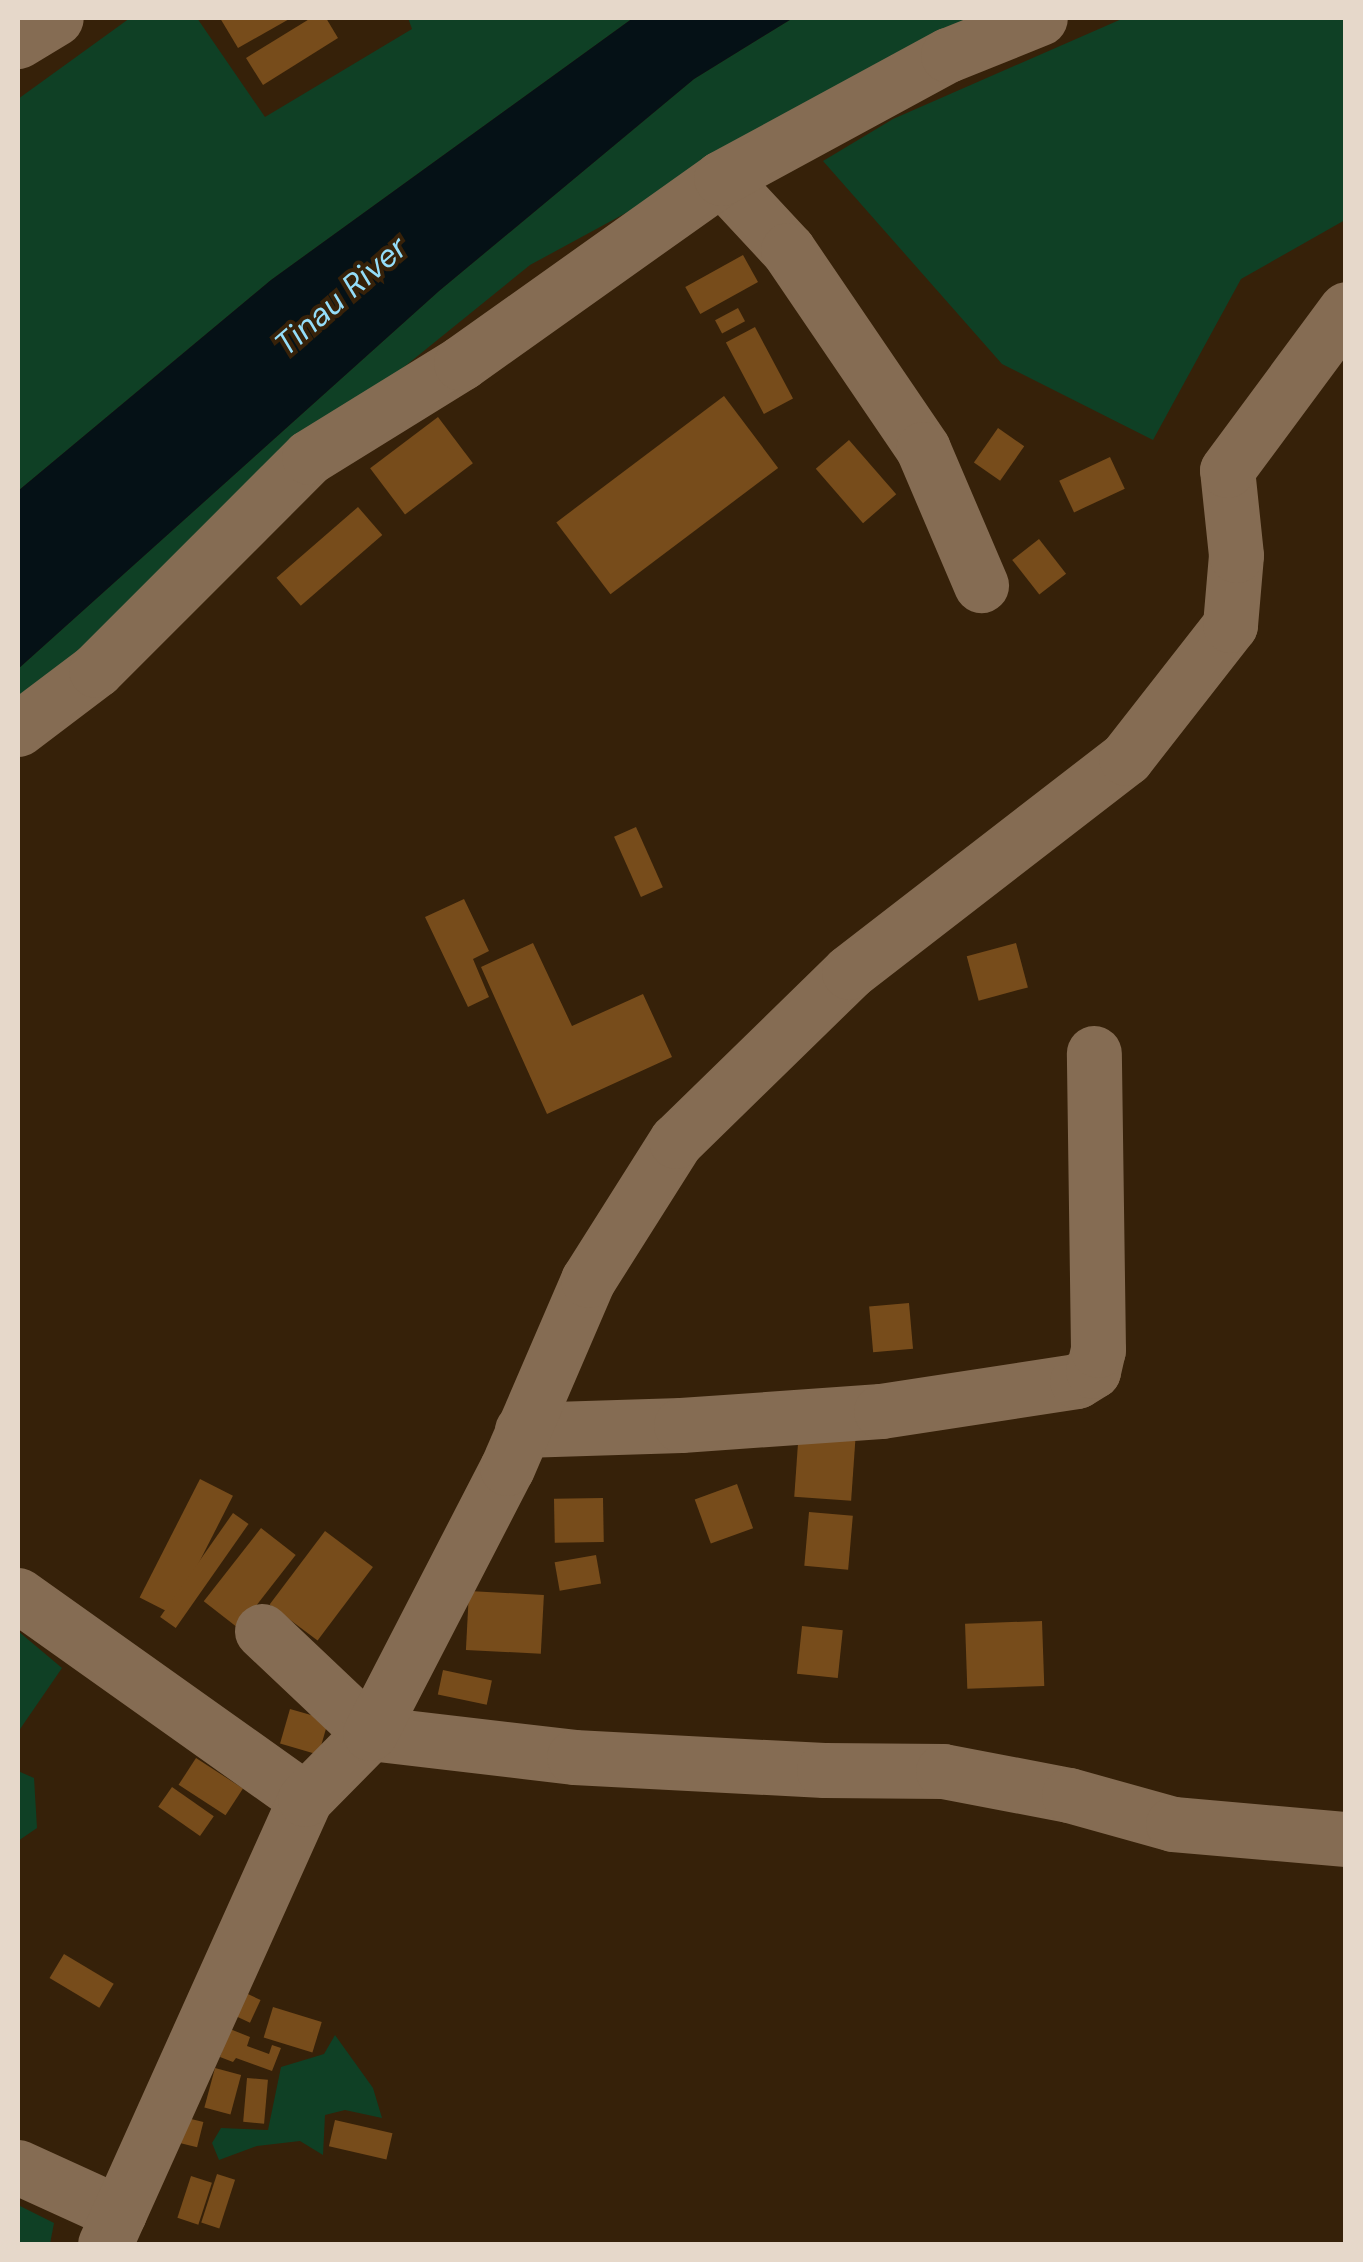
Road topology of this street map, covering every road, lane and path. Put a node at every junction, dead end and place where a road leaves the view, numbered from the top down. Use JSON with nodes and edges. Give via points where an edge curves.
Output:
{"nodes":[{"id":1,"x":56,"y":18,"type":"edge"},
{"id":2,"x":1040,"y":18,"type":"edge"},
{"id":3,"x":18,"y":42,"type":"edge"},
{"id":4,"x":721,"y":178,"type":"junction"},
{"id":5,"x":1346,"y":309,"type":"edge"},
{"id":6,"x":981,"y":586,"type":"dead end"},
{"id":7,"x":18,"y":729,"type":"edge"},
{"id":8,"x":1094,"y":1053,"type":"dead end"},
{"id":9,"x":522,"y":1430,"type":"junction"},
{"id":10,"x":18,"y":1594,"type":"edge"},
{"id":11,"x":262,"y":1631,"type":"dead end"},
{"id":12,"x":370,"y":1733,"type":"junction"},
{"id":13,"x":305,"y":1799,"type":"junction"},
{"id":14,"x":1346,"y":1839,"type":"edge"},
{"id":15,"x":18,"y":2167,"type":"edge"},
{"id":16,"x":112,"y":2228,"type":"edge"}],
"edges":[{"from":1,"to":3,"type":"street"},
{"from":2,"to":4,"type":"street","via":[[948,55]]},
{"from":4,"to":6,"type":"street","via":[[788,250],[923,449]]},
{"from":4,"to":7,"type":"street","via":[[460,363],[309,457],[96,670]]},
{"from":5,"to":9,"type":"street","via":[[1227,470],[1236,554],[1230,625],[1126,758],[849,972],[676,1141],[588,1280]]},
{"from":8,"to":9,"type":"street","via":[[1093,1371],[1077,1381],[881,1411]]},
{"from":9,"to":12,"type":"street"},
{"from":10,"to":13,"type":"street"},
{"from":11,"to":12,"type":"street"},
{"from":12,"to":13,"type":"street"},
{"from":12,"to":14,"type":"street","via":[[574,1757],[944,1771],[1173,1824]]},
{"from":13,"to":16,"type":"street"},
{"from":15,"to":16,"type":"street"}]}
